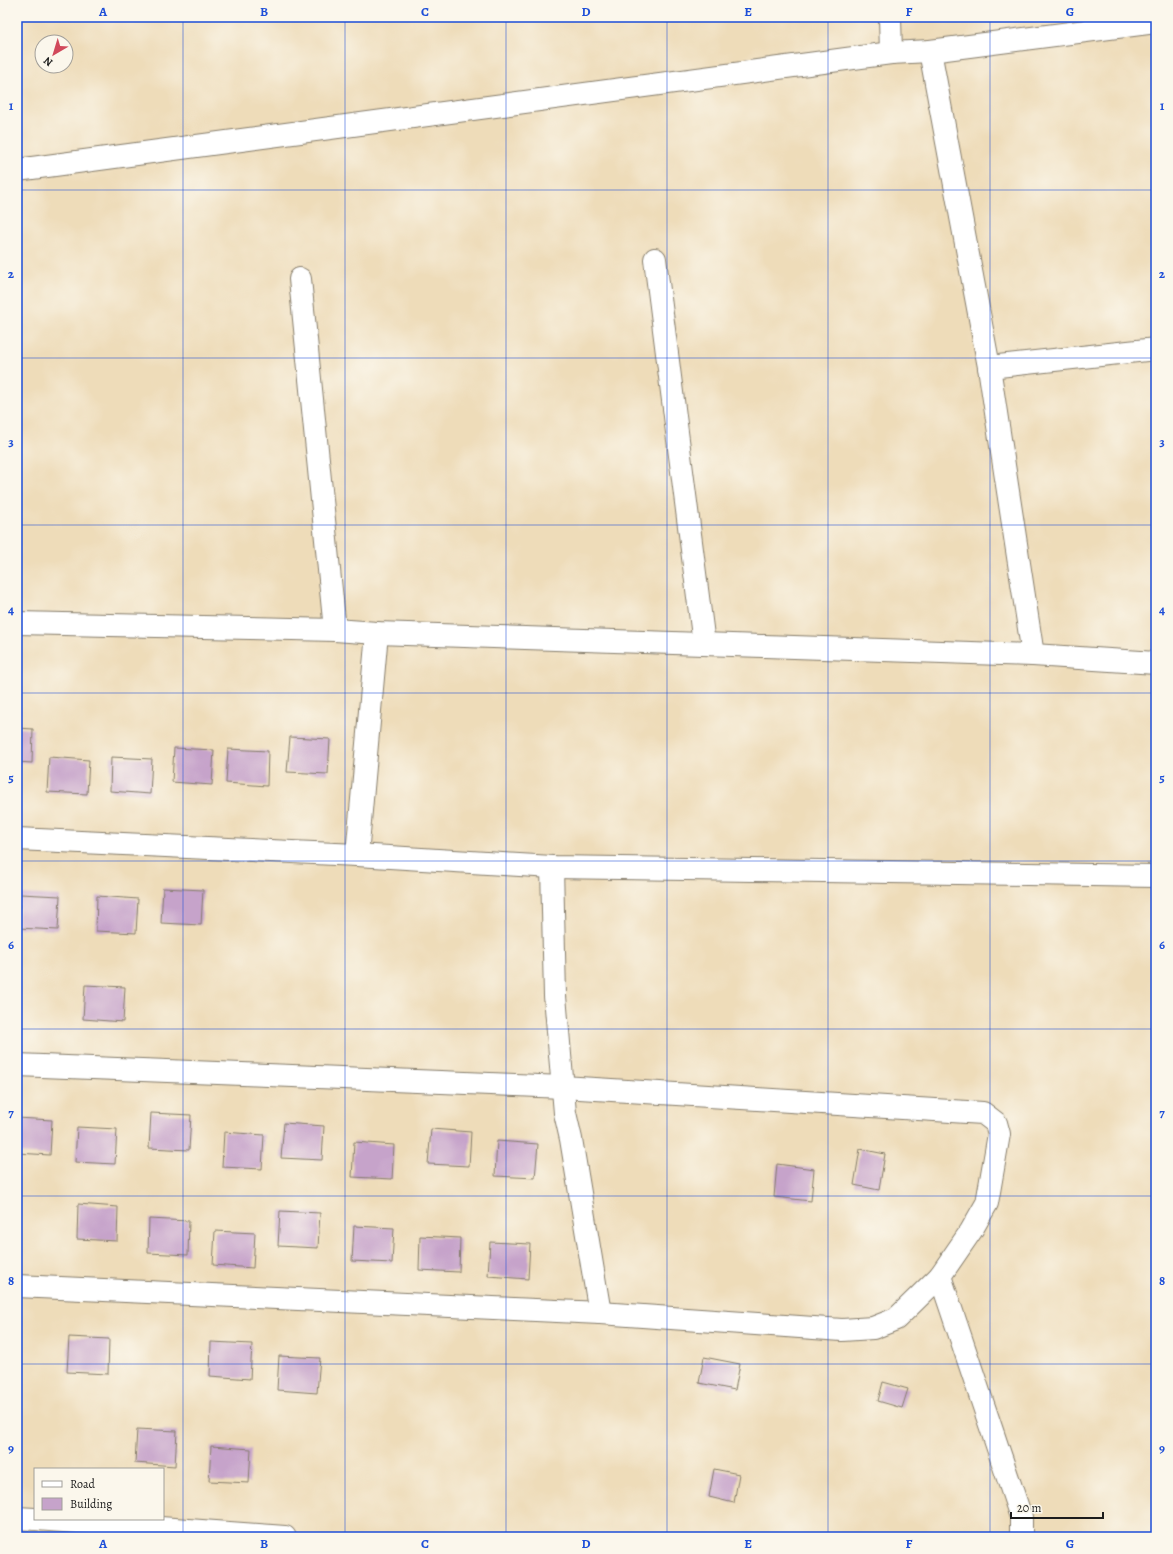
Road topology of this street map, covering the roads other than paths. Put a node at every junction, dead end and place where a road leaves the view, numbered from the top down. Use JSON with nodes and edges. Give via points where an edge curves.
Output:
{"nodes":[{"id":1,"x":890,"y":17,"type":"edge"},
{"id":2,"x":1156,"y":22,"type":"edge"},
{"id":3,"x":930,"y":51,"type":"junction"},
{"id":4,"x":891,"y":53,"type":"junction"},
{"id":5,"x":17,"y":170,"type":"edge"},
{"id":6,"x":654,"y":259,"type":"dead end"},
{"id":7,"x":300,"y":279,"type":"dead end"},
{"id":8,"x":1156,"y":349,"type":"edge"},
{"id":9,"x":989,"y":367,"type":"junction"},
{"id":10,"x":17,"y":622,"type":"edge"},
{"id":11,"x":335,"y":630,"type":"junction"},
{"id":12,"x":376,"y":633,"type":"junction"},
{"id":13,"x":704,"y":644,"type":"junction"},
{"id":14,"x":1033,"y":655,"type":"junction"},
{"id":15,"x":1156,"y":663,"type":"edge"},
{"id":16,"x":17,"y":839,"type":"edge"},
{"id":17,"x":357,"y":855,"type":"junction"},
{"id":18,"x":552,"y":867,"type":"junction"},
{"id":19,"x":1156,"y":876,"type":"edge"},
{"id":20,"x":17,"y":1065,"type":"edge"},
{"id":21,"x":563,"y":1087,"type":"junction"},
{"id":22,"x":940,"y":1276,"type":"junction"},
{"id":23,"x":17,"y":1286,"type":"edge"},
{"id":24,"x":600,"y":1313,"type":"junction"},
{"id":25,"x":17,"y":1518,"type":"edge"},
{"id":26,"x":34,"y":1519,"type":"edge"},
{"id":27,"x":44,"y":1520,"type":"edge"},
{"id":28,"x":142,"y":1532,"type":"edge"},
{"id":29,"x":285,"y":1537,"type":"edge"},
{"id":30,"x":1021,"y":1537,"type":"edge"}],
"edges":[{"from":1,"to":4,"type":"street"},
{"from":2,"to":3,"type":"street"},
{"from":3,"to":4,"type":"street"},
{"from":3,"to":9,"type":"street"},
{"from":4,"to":5,"type":"street"},
{"from":6,"to":13,"type":"street"},
{"from":7,"to":11,"type":"street"},
{"from":8,"to":9,"type":"street"},
{"from":9,"to":14,"type":"street"},
{"from":10,"to":11,"type":"street"},
{"from":11,"to":12,"type":"street"},
{"from":12,"to":13,"type":"street"},
{"from":12,"to":17,"type":"street"},
{"from":13,"to":14,"type":"street"},
{"from":14,"to":15,"type":"street"},
{"from":16,"to":17,"type":"street"},
{"from":17,"to":18,"type":"street"},
{"from":18,"to":19,"type":"street"},
{"from":18,"to":21,"type":"street","via":[[555,996]]},
{"from":20,"to":21,"type":"street"},
{"from":21,"to":22,"type":"street","via":[[983,1113],[996,1122],[999,1134],[987,1203]]},
{"from":21,"to":24,"type":"street","via":[[565,1113]]},
{"from":22,"to":24,"type":"street","via":[[896,1319],[873,1328],[842,1330]]},
{"from":22,"to":30,"type":"street","via":[[1021,1516]]},
{"from":23,"to":24,"type":"street"},
{"from":25,"to":26,"type":"street"},
{"from":27,"to":28,"type":"street"},
{"from":28,"to":29,"type":"street"}]}
